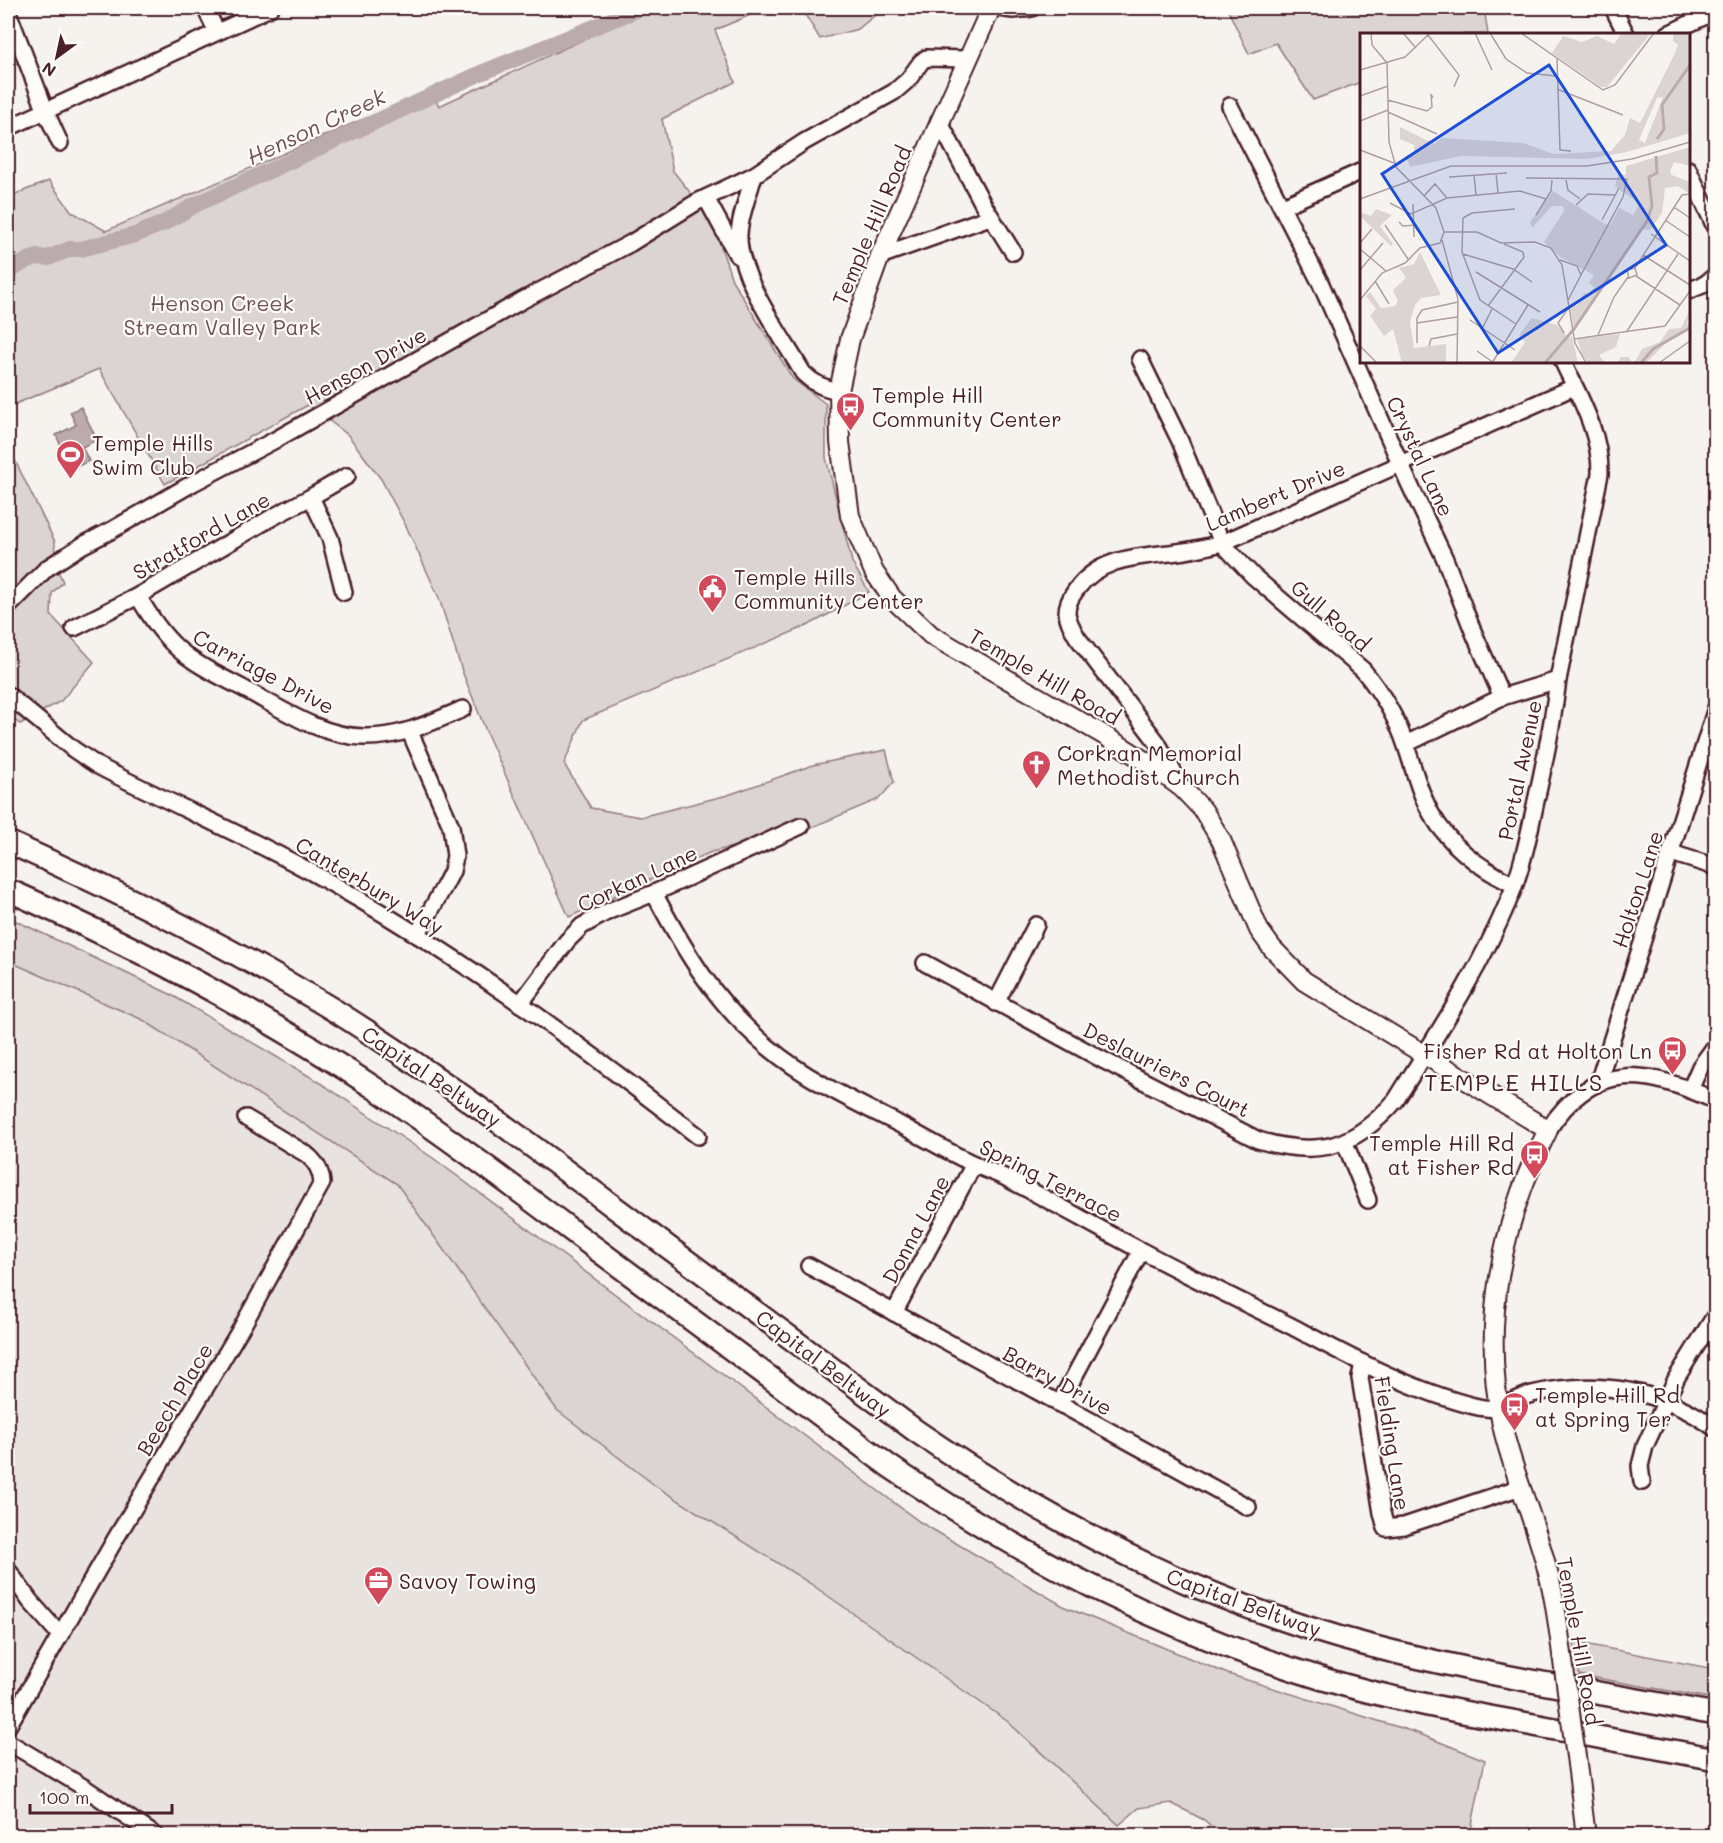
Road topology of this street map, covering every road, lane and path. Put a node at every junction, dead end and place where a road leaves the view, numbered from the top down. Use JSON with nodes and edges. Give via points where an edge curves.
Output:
{"nodes":[{"id":1,"x":205,"y":8,"type":"edge"},
{"id":2,"x":270,"y":8,"type":"edge"},
{"id":3,"x":991,"y":8,"type":"edge"},
{"id":4,"x":999,"y":8,"type":"edge"},
{"id":5,"x":1032,"y":8,"type":"edge"},
{"id":6,"x":1613,"y":9,"type":"edge"},
{"id":7,"x":1716,"y":11,"type":"edge"},
{"id":8,"x":8,"y":12,"type":"edge"},
{"id":9,"x":217,"y":32,"type":"junction"},
{"id":10,"x":1625,"y":33,"type":"edge"},
{"id":11,"x":1670,"y":33,"type":"edge"},
{"id":12,"x":968,"y":59,"type":"junction"},
{"id":13,"x":1230,"y":106,"type":"dead end"},
{"id":14,"x":46,"y":112,"type":"junction"},
{"id":15,"x":939,"y":121,"type":"junction"},
{"id":16,"x":8,"y":128,"type":"edge"},
{"id":17,"x":60,"y":143,"type":"dead end"},
{"id":18,"x":1690,"y":171,"type":"edge"},
{"id":19,"x":1360,"y":172,"type":"edge"},
{"id":20,"x":754,"y":175,"type":"junction"},
{"id":21,"x":706,"y":198,"type":"junction"},
{"id":22,"x":1283,"y":206,"type":"junction"},
{"id":23,"x":990,"y":217,"type":"junction"},
{"id":24,"x":1716,"y":229,"type":"edge"},
{"id":25,"x":1013,"y":252,"type":"dead end"},
{"id":26,"x":880,"y":256,"type":"junction"},
{"id":27,"x":743,"y":265,"type":"junction"},
{"id":28,"x":1716,"y":275,"type":"edge"},
{"id":29,"x":1690,"y":291,"type":"edge"},
{"id":30,"x":1140,"y":359,"type":"dead end"},
{"id":31,"x":1563,"y":363,"type":"edge"},
{"id":32,"x":1574,"y":387,"type":"junction"},
{"id":33,"x":839,"y":391,"type":"junction"},
{"id":34,"x":1400,"y":465,"type":"junction"},
{"id":35,"x":347,"y":476,"type":"dead end"},
{"id":36,"x":311,"y":497,"type":"junction"},
{"id":37,"x":1222,"y":543,"type":"junction"},
{"id":38,"x":344,"y":592,"type":"dead end"},
{"id":39,"x":138,"y":596,"type":"junction"},
{"id":40,"x":8,"y":607,"type":"edge"},
{"id":41,"x":74,"y":628,"type":"dead end"},
{"id":42,"x":1558,"y":680,"type":"junction"},
{"id":43,"x":8,"y":695,"type":"edge"},
{"id":44,"x":1502,"y":697,"type":"junction"},
{"id":45,"x":1716,"y":708,"type":"edge"},
{"id":46,"x":463,"y":709,"type":"dead end"},
{"id":47,"x":410,"y":732,"type":"junction"},
{"id":48,"x":1406,"y":744,"type":"junction"},
{"id":49,"x":1182,"y":788,"type":"junction"},
{"id":50,"x":801,"y":826,"type":"dead end"},
{"id":51,"x":8,"y":842,"type":"edge"},
{"id":52,"x":1671,"y":853,"type":"junction"},
{"id":53,"x":1716,"y":867,"type":"edge"},
{"id":54,"x":1514,"y":885,"type":"junction"},
{"id":55,"x":8,"y":890,"type":"edge"},
{"id":56,"x":654,"y":893,"type":"junction"},
{"id":57,"x":1036,"y":925,"type":"dead end"},
{"id":58,"x":417,"y":935,"type":"junction"},
{"id":59,"x":925,"y":963,"type":"dead end"},
{"id":60,"x":996,"y":1003,"type":"junction"},
{"id":61,"x":520,"y":1004,"type":"junction"},
{"id":62,"x":1716,"y":1045,"type":"edge"},
{"id":63,"x":1425,"y":1054,"type":"junction"},
{"id":64,"x":1598,"y":1083,"type":"junction"},
{"id":65,"x":1690,"y":1090,"type":"junction"},
{"id":66,"x":1495,"y":1098,"type":"junction"},
{"id":67,"x":1716,"y":1101,"type":"edge"},
{"id":68,"x":246,"y":1118,"type":"dead end"},
{"id":69,"x":1548,"y":1130,"type":"junction"},
{"id":70,"x":698,"y":1136,"type":"dead end"},
{"id":71,"x":1345,"y":1143,"type":"junction"},
{"id":72,"x":974,"y":1164,"type":"junction"},
{"id":73,"x":1530,"y":1167,"type":"junction"},
{"id":74,"x":1368,"y":1200,"type":"dead end"},
{"id":75,"x":1142,"y":1251,"type":"junction"},
{"id":76,"x":808,"y":1266,"type":"dead end"},
{"id":77,"x":894,"y":1313,"type":"junction"},
{"id":78,"x":1715,"y":1316,"type":"edge"},
{"id":79,"x":1362,"y":1364,"type":"junction"},
{"id":80,"x":1665,"y":1401,"type":"junction"},
{"id":81,"x":1059,"y":1405,"type":"junction"},
{"id":82,"x":1500,"y":1409,"type":"junction"},
{"id":83,"x":1716,"y":1429,"type":"edge"},
{"id":84,"x":1642,"y":1482,"type":"dead end"},
{"id":85,"x":1521,"y":1487,"type":"junction"},
{"id":86,"x":1248,"y":1507,"type":"dead end"},
{"id":87,"x":8,"y":1570,"type":"edge"},
{"id":88,"x":60,"y":1635,"type":"junction"},
{"id":89,"x":1716,"y":1714,"type":"edge"},
{"id":90,"x":8,"y":1726,"type":"edge"},
{"id":91,"x":8,"y":1742,"type":"edge"},
{"id":92,"x":1716,"y":1759,"type":"edge"},
{"id":93,"x":1579,"y":1772,"type":"junction"},
{"id":94,"x":156,"y":1836,"type":"edge"},
{"id":95,"x":1586,"y":1836,"type":"edge"},
{"id":96,"x":1600,"y":1836,"type":"edge"}],
"edges":[{"from":1,"to":9,"type":"street"},
{"from":2,"to":9,"type":"street"},
{"from":3,"to":12,"type":"main road","name":"Temple Hill Road"},
{"from":4,"to":5,"type":"street"},
{"from":6,"to":10,"type":"street"},
{"from":7,"to":11,"type":"street"},
{"from":8,"to":14,"type":"street"},
{"from":9,"to":14,"type":"street"},
{"from":12,"to":15,"type":"main road","name":"Temple Hill Road"},
{"from":12,"to":20,"type":"street","name":"Henson Drive","via":[[926,58],[894,92]]},
{"from":13,"to":22,"type":"street","name":"Crystal Lane"},
{"from":14,"to":16,"type":"street"},
{"from":14,"to":17,"type":"street"},
{"from":15,"to":23,"type":"street"},
{"from":15,"to":26,"type":"main road","name":"Temple Hill Road"},
{"from":18,"to":24,"type":"street"},
{"from":19,"to":22,"type":"street"},
{"from":20,"to":21,"type":"street","name":"Henson Drive"},
{"from":20,"to":27,"type":"street","via":[[739,232]]},
{"from":21,"to":27,"type":"street"},
{"from":21,"to":40,"type":"street","name":"Henson Drive","via":[[83,545],[47,568]]},
{"from":22,"to":34,"type":"street","name":"Crystal Lane"},
{"from":23,"to":25,"type":"street"},
{"from":23,"to":26,"type":"street"},
{"from":26,"to":33,"type":"main road","name":"Temple Hill Road","via":[[850,339]]},
{"from":27,"to":33,"type":"street","via":[[803,373],[822,387]]},
{"from":28,"to":29,"type":"street"},
{"from":30,"to":37,"type":"street","name":"Gull Road","via":[[1180,441]]},
{"from":31,"to":32,"type":"street","name":"Portal Avenue"},
{"from":32,"to":34,"type":"street","name":"Lambert Drive"},
{"from":32,"to":42,"type":"street","name":"Portal Avenue","via":[[1594,434],[1600,474]]},
{"from":33,"to":49,"type":"main road","name":"Temple Hill Road","via":[[840,442],[850,516],[874,572],[892,598],[931,635],[1102,734]]},
{"from":34,"to":37,"type":"street","name":"Lambert Drive"},
{"from":34,"to":44,"type":"street","name":"Crystal Lane","via":[[1445,559]]},
{"from":35,"to":36,"type":"street","name":"Stratford Lane"},
{"from":36,"to":38,"type":"street","via":[[330,538]]},
{"from":36,"to":39,"type":"street","name":"Stratford Lane"},
{"from":37,"to":48,"type":"street","name":"Gull Road","via":[[1253,576],[1363,670],[1392,712]]},
{"from":37,"to":49,"type":"street","name":"Lambert Drive","via":[[1139,556],[1099,568],[1077,588],[1066,609],[1077,637],[1157,742]]},
{"from":39,"to":41,"type":"street","name":"Stratford Lane"},
{"from":39,"to":47,"type":"street","name":"Carriage Drive","via":[[159,630],[178,649],[210,671],[305,722],[363,737]]},
{"from":42,"to":44,"type":"street"},
{"from":42,"to":54,"type":"street","name":"Portal Avenue","via":[[1532,821]]},
{"from":43,"to":58,"type":"street","name":"Canterbury Way","via":[[98,766],[313,873]]},
{"from":44,"to":48,"type":"street"},
{"from":45,"to":52,"type":"street","name":"Holton Lane"},
{"from":46,"to":47,"type":"street","name":"Carriage Drive"},
{"from":47,"to":58,"type":"street","via":[[451,826],[455,856],[452,871]]},
{"from":48,"to":54,"type":"street","name":"Gull Road","via":[[1422,796],[1438,824],[1467,856]]},
{"from":49,"to":63,"type":"main road","name":"Temple Hill Road","via":[[1203,810],[1221,840],[1259,930],[1285,962],[1304,981]]},
{"from":50,"to":56,"type":"street","name":"Corkan Lane"},
{"from":51,"to":89,"type":"highway","name":"Capital Beltway","via":[[206,937],[389,1046],[522,1138],[933,1443],[1027,1503],[1130,1557],[1230,1600],[1380,1648]]},
{"from":52,"to":53,"type":"street"},
{"from":52,"to":64,"type":"street","name":"Holton Lane"},
{"from":54,"to":63,"type":"street","name":"Portal Avenue","via":[[1494,932]]},
{"from":55,"to":92,"type":"highway","name":"Capital Beltway","via":[[186,977],[374,1088],[495,1173],[889,1466],[993,1534],[1090,1587],[1213,1641],[1354,1687],[1442,1708]]},
{"from":56,"to":61,"type":"street","name":"Corkan Lane","via":[[582,926],[567,940]]},
{"from":56,"to":72,"type":"street","name":"Spring Terrace","via":[[712,991],[736,1020],[770,1049],[800,1072]]},
{"from":57,"to":60,"type":"street"},
{"from":58,"to":61,"type":"street","name":"Canterbury Way"},
{"from":59,"to":60,"type":"street","name":"Deslauriers Court"},
{"from":60,"to":71,"type":"street","name":"Deslauriers Court","via":[[1258,1140],[1302,1149]]},
{"from":61,"to":70,"type":"street","name":"Canterbury Way"},
{"from":62,"to":65,"type":"street"},
{"from":63,"to":66,"type":"main road","name":"Temple Hill Road"},
{"from":63,"to":71,"type":"street","name":"Portal Avenue","via":[[1386,1112]]},
{"from":64,"to":65,"type":"street","via":[[1624,1076],[1644,1076]]},
{"from":64,"to":69,"type":"street","via":[[1568,1103]]},
{"from":65,"to":67,"type":"street"},
{"from":66,"to":69,"type":"main road","name":"Temple Hill Road"},
{"from":66,"to":73,"type":"main road","via":[[1529,1135]]},
{"from":68,"to":88,"type":"street","name":"Beech Place","via":[[306,1154],[321,1173],[322,1183]]},
{"from":69,"to":73,"type":"main road","name":"Temple Hill Road"},
{"from":71,"to":74,"type":"street"},
{"from":72,"to":75,"type":"street","name":"Spring Terrace"},
{"from":72,"to":77,"type":"street","name":"Donna Lane"},
{"from":73,"to":82,"type":"main road","name":"Temple Hill Road","via":[[1508,1228],[1497,1285],[1493,1349]]},
{"from":75,"to":79,"type":"street","name":"Spring Terrace"},
{"from":75,"to":81,"type":"street"},
{"from":76,"to":77,"type":"street","name":"Barry Drive"},
{"from":77,"to":81,"type":"street","name":"Barry Drive"},
{"from":78,"to":80,"type":"street"},
{"from":79,"to":82,"type":"street","name":"Spring Terrace","via":[[1454,1400]]},
{"from":79,"to":85,"type":"street","name":"Fielding Lane","via":[[1360,1378],[1386,1528],[1404,1526]]},
{"from":80,"to":82,"type":"street","via":[[1623,1389],[1581,1386],[1529,1395]]},
{"from":80,"to":83,"type":"street","via":[[1686,1409]]},
{"from":80,"to":84,"type":"street","via":[[1645,1446],[1640,1466]]},
{"from":81,"to":86,"type":"street","name":"Barry Drive"},
{"from":82,"to":85,"type":"main road","name":"Temple Hill Road"},
{"from":85,"to":93,"type":"main road","name":"Temple Hill Road","bridge":true,"via":[[1547,1569]]},
{"from":87,"to":88,"type":"street"},
{"from":88,"to":90,"type":"street","name":"Beech Place"},
{"from":91,"to":94,"type":"street"},
{"from":93,"to":95,"type":"main road","name":"Temple Hill Road"},
{"from":93,"to":96,"type":"main road"}]}
